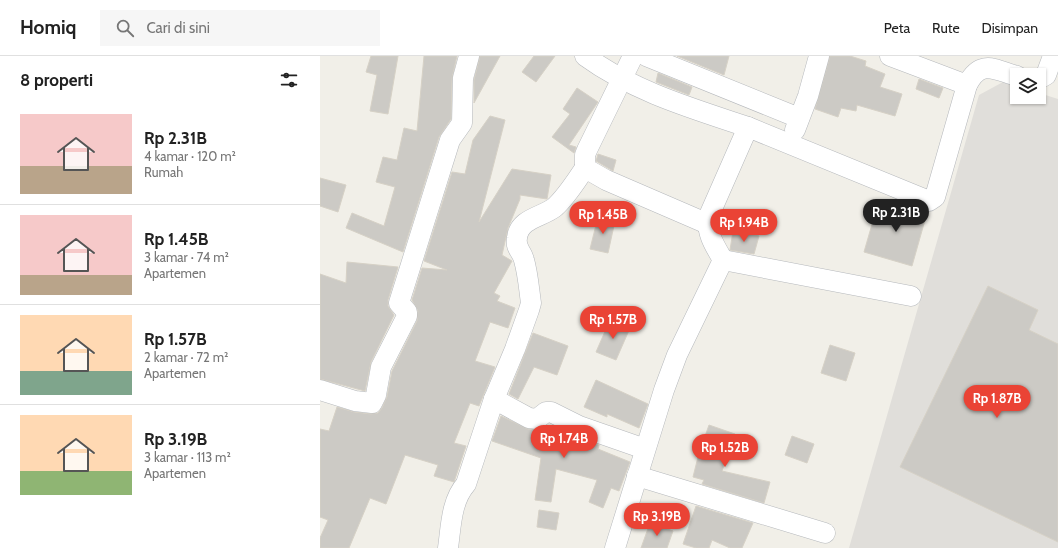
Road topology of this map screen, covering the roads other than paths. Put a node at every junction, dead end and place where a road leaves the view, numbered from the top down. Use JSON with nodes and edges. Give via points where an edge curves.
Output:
{"nodes":[{"id":1,"x":469,"y":56,"type":"edge"},
{"id":2,"x":585,"y":56,"type":"edge"},
{"id":3,"x":633,"y":56,"type":"edge"},
{"id":4,"x":646,"y":56,"type":"edge"},
{"id":5,"x":819,"y":56,"type":"edge"},
{"id":6,"x":890,"y":56,"type":"edge"},
{"id":7,"x":1053,"y":56,"type":"edge"},
{"id":8,"x":1010,"y":73,"type":"edge"},
{"id":9,"x":1046,"y":75,"type":"edge"},
{"id":10,"x":620,"y":80,"type":"junction"},
{"id":11,"x":967,"y":84,"type":"junction"},
{"id":12,"x":799,"y":118,"type":"junction"},
{"id":13,"x":748,"y":127,"type":"junction"},
{"id":14,"x":789,"y":145,"type":"junction"},
{"id":15,"x":585,"y":168,"type":"junction"},
{"id":16,"x":708,"y":224,"type":"junction"},
{"id":17,"x":723,"y":260,"type":"junction"},
{"id":18,"x":911,"y":296,"type":"dead end"},
{"id":19,"x":320,"y":390,"type":"edge"},
{"id":20,"x":494,"y":399,"type":"junction"},
{"id":21,"x":645,"y":449,"type":"junction"},
{"id":22,"x":637,"y":476,"type":"junction"},
{"id":23,"x":825,"y":533,"type":"dead end"},
{"id":24,"x":448,"y":548,"type":"edge"},
{"id":25,"x":615,"y":548,"type":"edge"}],
"edges":[{"from":1,"to":19,"type":"street","via":[[463,78],[462,123],[450,140],[399,303],[407,312],[407,316],[381,367],[376,395],[372,403]]},
{"from":2,"to":10,"type":"street"},
{"from":3,"to":10,"type":"street"},
{"from":4,"to":12,"type":"street"},
{"from":5,"to":12,"type":"street"},
{"from":6,"to":11,"type":"street"},
{"from":7,"to":9,"type":"street"},
{"from":8,"to":11,"type":"street","via":[[996,68],[981,69],[973,74]]},
{"from":10,"to":13,"type":"street","via":[[692,109]]},
{"from":10,"to":15,"type":"street","via":[[585,155]]},
{"from":11,"to":14,"type":"street","via":[[933,200],[928,201]]},
{"from":12,"to":14,"type":"street"},
{"from":13,"to":14,"type":"street"},
{"from":13,"to":16,"type":"street","via":[[712,207]]},
{"from":15,"to":16,"type":"street","via":[[606,180]]},
{"from":15,"to":20,"type":"street","via":[[554,208],[524,224],[518,233],[518,250],[524,258],[531,303]]},
{"from":16,"to":17,"type":"street","via":[[711,240]]},
{"from":17,"to":18,"type":"street"},
{"from":17,"to":21,"type":"street","via":[[677,355]]},
{"from":20,"to":21,"type":"street","via":[[533,420],[546,412],[551,412],[579,426]]},
{"from":20,"to":24,"type":"street","via":[[466,484],[460,491],[454,510]]},
{"from":21,"to":22,"type":"street"},
{"from":22,"to":23,"type":"street"},
{"from":22,"to":25,"type":"street"}]}
